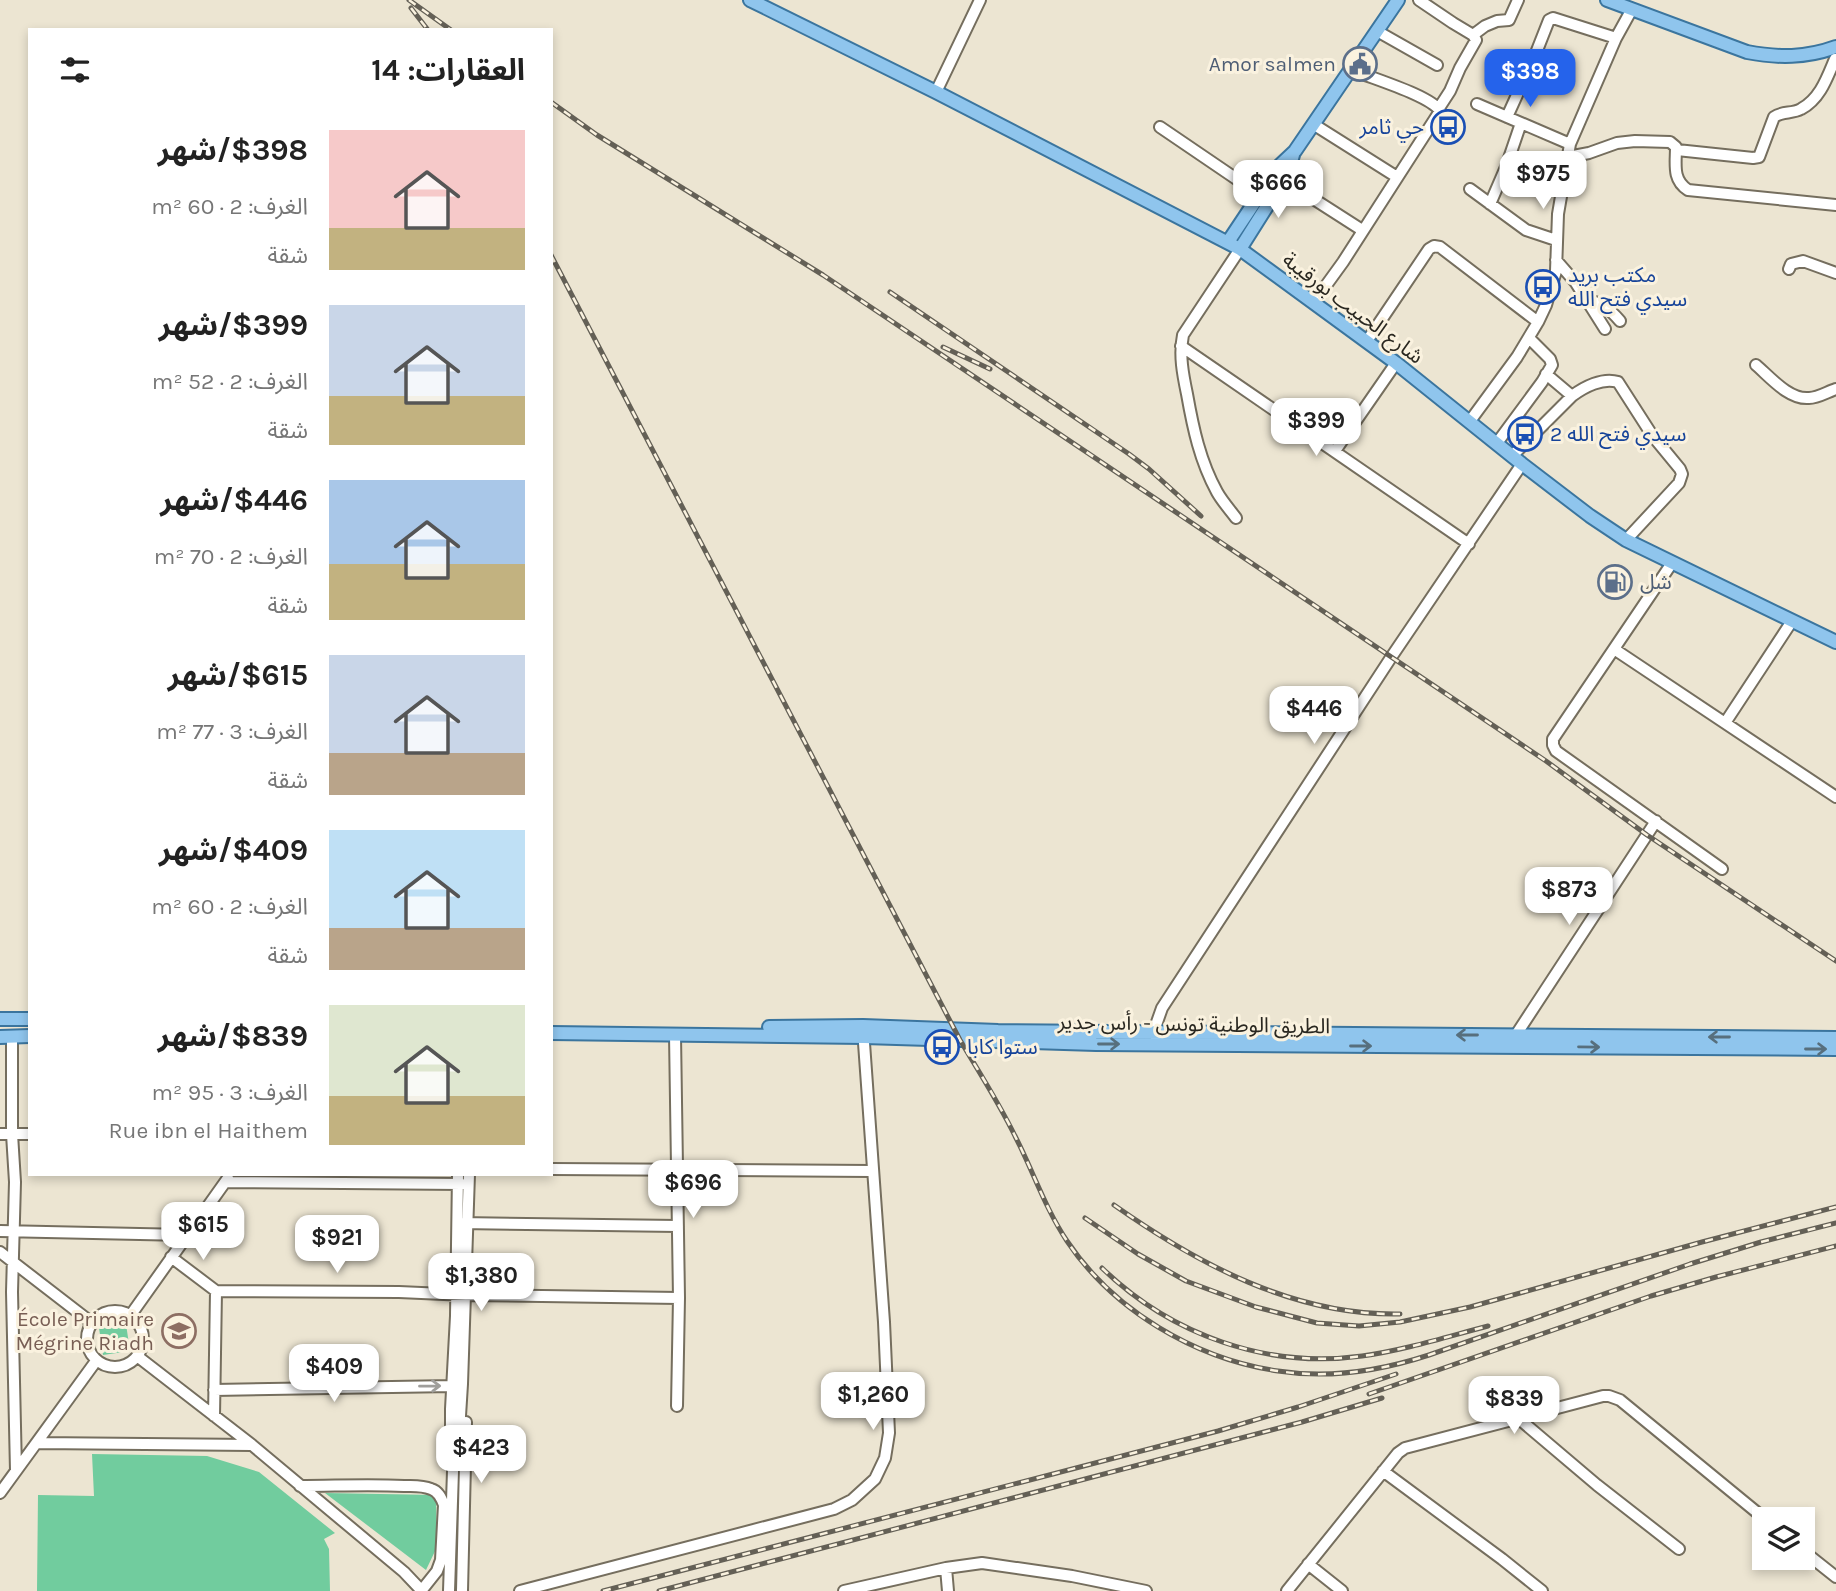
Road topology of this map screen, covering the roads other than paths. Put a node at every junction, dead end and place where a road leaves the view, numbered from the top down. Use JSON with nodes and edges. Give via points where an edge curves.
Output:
{"nodes":[{"id":1,"x":750,"y":0,"type":"edge"},
{"id":2,"x":980,"y":0,"type":"edge"},
{"id":3,"x":1398,"y":0,"type":"edge"},
{"id":4,"x":1419,"y":0,"type":"edge"},
{"id":5,"x":1518,"y":0,"type":"edge"},
{"id":6,"x":1607,"y":0,"type":"edge"},
{"id":7,"x":1632,"y":9,"type":"junction"},
{"id":8,"x":1377,"y":31,"type":"junction"},
{"id":9,"x":1473,"y":35,"type":"junction"},
{"id":10,"x":1616,"y":38,"type":"junction"},
{"id":11,"x":1835,"y":55,"type":"edge"},
{"id":12,"x":1437,"y":65,"type":"dead end"},
{"id":13,"x":1350,"y":69,"type":"junction"},
{"id":14,"x":936,"y":92,"type":"junction"},
{"id":15,"x":1477,"y":104,"type":"dead end"},
{"id":16,"x":1439,"y":108,"type":"junction"},
{"id":17,"x":1507,"y":117,"type":"junction"},
{"id":18,"x":1521,"y":123,"type":"junction"},
{"id":19,"x":1313,"y":124,"type":"junction"},
{"id":20,"x":1160,"y":127,"type":"dead end"},
{"id":21,"x":1570,"y":144,"type":"junction"},
{"id":22,"x":1676,"y":150,"type":"junction"},
{"id":23,"x":1295,"y":151,"type":"junction"},
{"id":24,"x":1568,"y":157,"type":"junction"},
{"id":25,"x":1397,"y":177,"type":"junction"},
{"id":26,"x":1284,"y":180,"type":"junction"},
{"id":27,"x":1470,"y":189,"type":"dead end"},
{"id":28,"x":1260,"y":195,"type":"junction"},
{"id":29,"x":1490,"y":204,"type":"junction"},
{"id":30,"x":1836,"y":205,"type":"edge"},
{"id":31,"x":1362,"y":230,"type":"junction"},
{"id":32,"x":1556,"y":240,"type":"junction"},
{"id":33,"x":1234,"y":245,"type":"junction"},
{"id":34,"x":1556,"y":260,"type":"junction"},
{"id":35,"x":1789,"y":269,"type":"dead end"},
{"id":36,"x":1836,"y":273,"type":"edge"},
{"id":37,"x":1586,"y":299,"type":"junction"},
{"id":38,"x":1314,"y":302,"type":"junction"},
{"id":39,"x":1620,"y":321,"type":"dead end"},
{"id":40,"x":1538,"y":322,"type":"junction"},
{"id":41,"x":1605,"y":330,"type":"dead end"},
{"id":42,"x":1529,"y":338,"type":"junction"},
{"id":43,"x":1367,"y":341,"type":"junction"},
{"id":44,"x":1181,"y":346,"type":"junction"},
{"id":45,"x":1396,"y":363,"type":"junction"},
{"id":46,"x":1756,"y":365,"type":"dead end"},
{"id":47,"x":1546,"y":374,"type":"junction"},
{"id":48,"x":1836,"y":389,"type":"edge"},
{"id":49,"x":1572,"y":396,"type":"junction"},
{"id":50,"x":1470,"y":421,"type":"junction"},
{"id":51,"x":1497,"y":443,"type":"junction"},
{"id":52,"x":1335,"y":451,"type":"junction"},
{"id":53,"x":1517,"y":460,"type":"junction"},
{"id":54,"x":1236,"y":518,"type":"dead end"},
{"id":55,"x":1626,"y":540,"type":"junction"},
{"id":56,"x":1469,"y":544,"type":"junction"},
{"id":57,"x":1672,"y":563,"type":"junction"},
{"id":58,"x":1793,"y":621,"type":"junction"},
{"id":59,"x":1836,"y":642,"type":"edge"},
{"id":60,"x":1614,"y":649,"type":"junction"},
{"id":61,"x":1725,"y":723,"type":"junction"},
{"id":62,"x":1836,"y":797,"type":"edge"},
{"id":63,"x":1656,"y":821,"type":"junction"},
{"id":64,"x":1722,"y":869,"type":"dead end"},
{"id":65,"x":0,"y":1019,"type":"edge"},
{"id":66,"x":28,"y":1019,"type":"edge"},
{"id":67,"x":553,"y":1024,"type":"edge"},
{"id":68,"x":864,"y":1032,"type":"junction"},
{"id":69,"x":553,"y":1033,"type":"edge"},
{"id":70,"x":675,"y":1035,"type":"junction"},
{"id":71,"x":28,"y":1036,"type":"edge"},
{"id":72,"x":6,"y":1037,"type":"edge"},
{"id":73,"x":1156,"y":1038,"type":"junction"},
{"id":74,"x":1836,"y":1038,"type":"edge"},
{"id":75,"x":1512,"y":1041,"type":"junction"},
{"id":76,"x":1836,"y":1049,"type":"edge"},
{"id":77,"x":6,"y":1134,"type":"edge"},
{"id":78,"x":28,"y":1134,"type":"edge"},
{"id":79,"x":553,"y":1169,"type":"edge"},
{"id":80,"x":677,"y":1170,"type":"junction"},
{"id":81,"x":872,"y":1171,"type":"junction"},
{"id":82,"x":228,"y":1178,"type":"edge"},
{"id":83,"x":359,"y":1178,"type":"edge"},
{"id":84,"x":463,"y":1179,"type":"edge"},
{"id":85,"x":462,"y":1224,"type":"junction"},
{"id":86,"x":678,"y":1226,"type":"junction"},
{"id":87,"x":0,"y":1231,"type":"edge"},
{"id":88,"x":13,"y":1231,"type":"junction"},
{"id":89,"x":186,"y":1235,"type":"junction"},
{"id":90,"x":0,"y":1252,"type":"edge"},
{"id":91,"x":171,"y":1257,"type":"junction"},
{"id":92,"x":14,"y":1264,"type":"junction"},
{"id":93,"x":216,"y":1291,"type":"junction"},
{"id":94,"x":461,"y":1295,"type":"junction"},
{"id":95,"x":679,"y":1298,"type":"junction"},
{"id":96,"x":130,"y":1316,"type":"junction"},
{"id":97,"x":92,"y":1322,"type":"junction"},
{"id":98,"x":137,"y":1356,"type":"junction"},
{"id":99,"x":96,"y":1361,"type":"junction"},
{"id":100,"x":458,"y":1385,"type":"junction"},
{"id":101,"x":214,"y":1390,"type":"junction"},
{"id":102,"x":677,"y":1406,"type":"dead end"},
{"id":103,"x":214,"y":1416,"type":"junction"},
{"id":104,"x":1518,"y":1418,"type":"junction"},
{"id":105,"x":38,"y":1443,"type":"junction"},
{"id":106,"x":251,"y":1445,"type":"junction"},
{"id":107,"x":16,"y":1471,"type":"junction"},
{"id":108,"x":1383,"y":1471,"type":"junction"},
{"id":109,"x":300,"y":1486,"type":"junction"},
{"id":110,"x":0,"y":1493,"type":"edge"},
{"id":111,"x":1752,"y":1508,"type":"edge"},
{"id":112,"x":1679,"y":1549,"type":"dead end"},
{"id":113,"x":1815,"y":1560,"type":"edge"},
{"id":114,"x":1308,"y":1564,"type":"junction"},
{"id":115,"x":946,"y":1568,"type":"junction"},
{"id":116,"x":1836,"y":1577,"type":"edge"},
{"id":117,"x":422,"y":1590,"type":"edge"},
{"id":118,"x":449,"y":1591,"type":"edge"},
{"id":119,"x":461,"y":1591,"type":"edge"},
{"id":120,"x":520,"y":1591,"type":"edge"},
{"id":121,"x":844,"y":1591,"type":"edge"},
{"id":122,"x":948,"y":1591,"type":"edge"},
{"id":123,"x":1146,"y":1591,"type":"edge"},
{"id":124,"x":1287,"y":1591,"type":"edge"},
{"id":125,"x":1342,"y":1591,"type":"edge"},
{"id":126,"x":1542,"y":1591,"type":"edge"}],
"edges":[{"from":1,"to":14,"type":"main road","name":"شارع الحبيب بورقيبة"},
{"from":2,"to":14,"type":"street"},
{"from":3,"to":8,"type":"main road"},
{"from":4,"to":9,"type":"street"},
{"from":5,"to":9,"type":"street","via":[[1509,20],[1494,22]]},
{"from":6,"to":7,"type":"main road"},
{"from":7,"to":10,"type":"street"},
{"from":7,"to":11,"type":"main road","via":[[1747,52],[1790,57]]},
{"from":8,"to":12,"type":"street"},
{"from":8,"to":13,"type":"main road"},
{"from":9,"to":16,"type":"street","via":[[1476,43]]},
{"from":10,"to":17,"type":"street","via":[[1549,20]]},
{"from":10,"to":21,"type":"street"},
{"from":11,"to":22,"type":"street","via":[[1812,101],[1800,110],[1774,117],[1759,157]]},
{"from":13,"to":16,"type":"street"},
{"from":13,"to":19,"type":"main road"},
{"from":14,"to":33,"type":"main road","name":"شارع الحبيب بورقيبة"},
{"from":15,"to":17,"type":"street"},
{"from":16,"to":25,"type":"street"},
{"from":17,"to":18,"type":"street"},
{"from":18,"to":21,"type":"street"},
{"from":18,"to":29,"type":"street"},
{"from":19,"to":23,"type":"main road"},
{"from":19,"to":25,"type":"street"},
{"from":20,"to":28,"type":"street"},
{"from":21,"to":24,"type":"street"},
{"from":22,"to":24,"type":"street","via":[[1670,142],[1616,142]]},
{"from":22,"to":30,"type":"street","via":[[1676,178],[1688,190]]},
{"from":23,"to":26,"type":"main road"},
{"from":23,"to":28,"type":"main road"},
{"from":24,"to":32,"type":"street"},
{"from":25,"to":31,"type":"street"},
{"from":26,"to":31,"type":"street"},
{"from":26,"to":33,"type":"main road"},
{"from":27,"to":29,"type":"street"},
{"from":28,"to":33,"type":"main road"},
{"from":29,"to":32,"type":"street","via":[[1526,230]]},
{"from":31,"to":38,"type":"street"},
{"from":32,"to":34,"type":"street"},
{"from":33,"to":38,"type":"main road","name":"شارع الحبيب بورقيبة"},
{"from":33,"to":44,"type":"street"},
{"from":34,"to":37,"type":"street"},
{"from":34,"to":40,"type":"street"},
{"from":35,"to":36,"type":"street","via":[[1803,261]]},
{"from":37,"to":39,"type":"street","via":[[1612,311]]},
{"from":37,"to":41,"type":"street"},
{"from":38,"to":43,"type":"main road","name":"شارع الحبيب بورقيبة"},
{"from":40,"to":42,"type":"street"},
{"from":40,"to":43,"type":"street","via":[[1434,246]]},
{"from":42,"to":47,"type":"street","via":[[1550,359]]},
{"from":42,"to":50,"type":"street"},
{"from":43,"to":45,"type":"main road","name":"شارع الحبيب بورقيبة"},
{"from":44,"to":52,"type":"street"},
{"from":44,"to":54,"type":"street","via":[[1193,429],[1203,463]]},
{"from":45,"to":50,"type":"main road","name":"شارع الحبيب بورقيبة"},
{"from":45,"to":52,"type":"street"},
{"from":46,"to":48,"type":"street","via":[[1800,398]]},
{"from":47,"to":49,"type":"street"},
{"from":47,"to":51,"type":"street"},
{"from":49,"to":53,"type":"street"},
{"from":49,"to":55,"type":"street","via":[[1594,384],[1618,382],[1682,474],[1679,483]]},
{"from":50,"to":51,"type":"main road","name":"شارع الحبيب بورقيبة"},
{"from":51,"to":53,"type":"main road","name":"شارع الحبيب بورقيبة"},
{"from":52,"to":56,"type":"street"},
{"from":53,"to":55,"type":"main road","name":"شارع الحبيب بورقيبة"},
{"from":53,"to":56,"type":"street"},
{"from":55,"to":57,"type":"main road","name":"شارع الحبيب بورقيبة"},
{"from":56,"to":73,"type":"street","via":[[1162,1008]]},
{"from":57,"to":58,"type":"main road","name":"شارع الحبيب بورقيبة"},
{"from":57,"to":60,"type":"street"},
{"from":58,"to":59,"type":"main road","name":"شارع الحبيب بورقيبة"},
{"from":58,"to":61,"type":"street"},
{"from":60,"to":61,"type":"street"},
{"from":60,"to":63,"type":"street","via":[[1553,745]]},
{"from":61,"to":62,"type":"street"},
{"from":63,"to":64,"type":"street"},
{"from":63,"to":75,"type":"street"},
{"from":65,"to":66,"type":"main road"},
{"from":67,"to":68,"type":"main road","name":"الطريق الوطنية تونس - رأس جدير"},
{"from":68,"to":70,"type":"main road","name":"الطريق الوطنية تونس - رأس جدير"},
{"from":68,"to":73,"type":"main road","name":"الطريق الوطنية تونس - رأس جدير"},
{"from":68,"to":81,"type":"street"},
{"from":69,"to":70,"type":"main road","name":"الطريق الوطنية تونس - رأس جدير"},
{"from":70,"to":80,"type":"street"},
{"from":71,"to":72,"type":"main road"},
{"from":72,"to":77,"type":"street"},
{"from":73,"to":75,"type":"main road","name":"الطريق الوطنية تونس - رأس جدير"},
{"from":74,"to":75,"type":"main road","name":"الطريق الوطنية تونس - رأس جدير","one_way":true},
{"from":75,"to":76,"type":"main road","name":"الطريق الوطنية تونس - رأس جدير","one_way":true},
{"from":77,"to":78,"type":"street"},
{"from":77,"to":88,"type":"street","via":[[15,1182]]},
{"from":79,"to":80,"type":"street"},
{"from":80,"to":81,"type":"street"},
{"from":80,"to":86,"type":"street"},
{"from":81,"to":120,"type":"street","via":[[889,1433],[875,1479],[834,1509]]},
{"from":82,"to":83,"type":"street"},
{"from":82,"to":89,"type":"street"},
{"from":83,"to":84,"type":"street"},
{"from":84,"to":85,"type":"street"},
{"from":85,"to":86,"type":"street"},
{"from":85,"to":94,"type":"street"},
{"from":86,"to":95,"type":"street"},
{"from":87,"to":88,"type":"street"},
{"from":88,"to":89,"type":"street"},
{"from":88,"to":92,"type":"street"},
{"from":89,"to":91,"type":"street"},
{"from":90,"to":92,"type":"street"},
{"from":91,"to":93,"type":"street"},
{"from":91,"to":96,"type":"street"},
{"from":92,"to":97,"type":"street"},
{"from":92,"to":107,"type":"street"},
{"from":93,"to":94,"type":"street"},
{"from":93,"to":101,"type":"street"},
{"from":94,"to":95,"type":"street"},
{"from":94,"to":100,"type":"street"},
{"from":95,"to":102,"type":"street"},
{"from":96,"to":97,"type":"street","via":[[111,1311]]},
{"from":96,"to":98,"type":"street","via":[[142,1335]]},
{"from":97,"to":99,"type":"street","via":[[86,1343]]},
{"from":98,"to":99,"type":"street","via":[[118,1367]]},
{"from":98,"to":103,"type":"street"},
{"from":99,"to":105,"type":"street"},
{"from":101,"to":100,"type":"street","one_way":true},
{"from":100,"to":118,"type":"street","via":[[451,1434]]},
{"from":100,"to":119,"type":"street","via":[[465,1393],[466,1440]]},
{"from":101,"to":103,"type":"street"},
{"from":103,"to":106,"type":"street"},
{"from":104,"to":108,"type":"street","via":[[1405,1448]]},
{"from":104,"to":111,"type":"street","via":[[1614,1397]]},
{"from":104,"to":112,"type":"street"},
{"from":105,"to":106,"type":"street"},
{"from":105,"to":107,"type":"street"},
{"from":106,"to":109,"type":"street"},
{"from":107,"to":110,"type":"street"},
{"from":108,"to":114,"type":"street"},
{"from":108,"to":126,"type":"street"},
{"from":109,"to":117,"type":"street"},
{"from":109,"to":117,"type":"street","via":[[405,1486],[436,1492],[444,1505],[441,1560]]},
{"from":113,"to":116,"type":"street"},
{"from":114,"to":124,"type":"street"},
{"from":114,"to":125,"type":"street"},
{"from":115,"to":121,"type":"street"},
{"from":115,"to":122,"type":"street"},
{"from":115,"to":123,"type":"street","via":[[994,1563]]}]}
